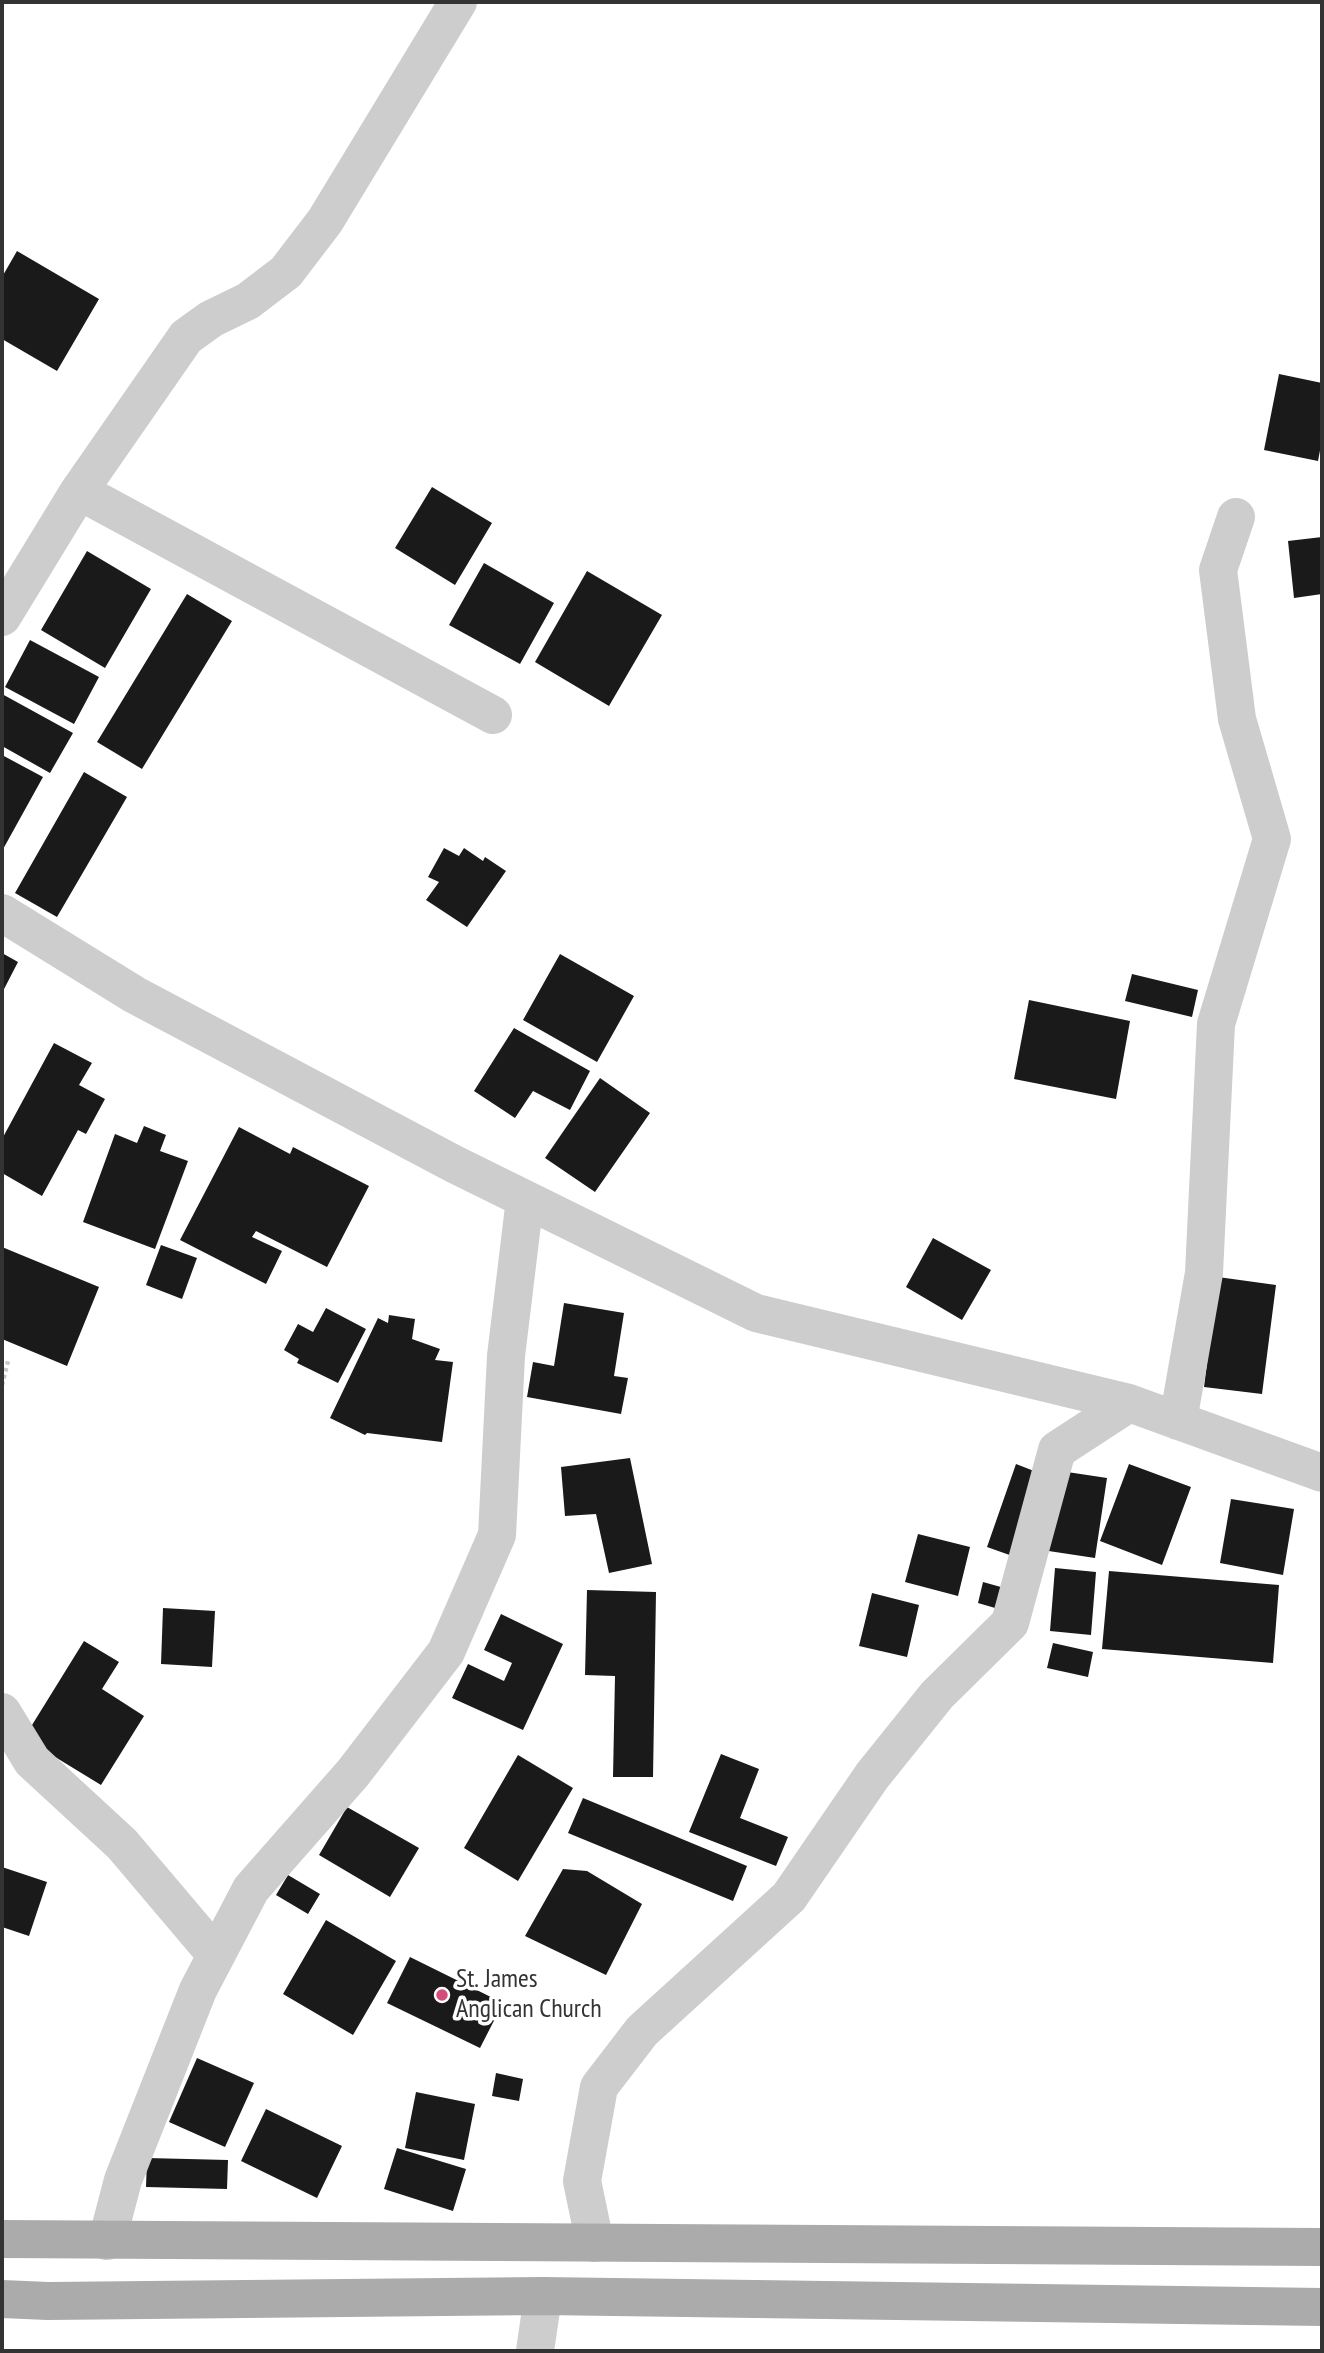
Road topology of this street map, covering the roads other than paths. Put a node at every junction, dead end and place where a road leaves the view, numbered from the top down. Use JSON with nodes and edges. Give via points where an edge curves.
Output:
{"nodes":[{"id":1,"x":457,"y":2,"type":"edge"},
{"id":2,"x":79,"y":491,"type":"junction"},
{"id":3,"x":1236,"y":517,"type":"dead end"},
{"id":4,"x":2,"y":617,"type":"edge"},
{"id":5,"x":494,"y":715,"type":"dead end"},
{"id":6,"x":2,"y":913,"type":"edge"},
{"id":7,"x":524,"y":1199,"type":"junction"},
{"id":8,"x":1129,"y":1404,"type":"junction"},
{"id":9,"x":1178,"y":1421,"type":"junction"},
{"id":10,"x":1322,"y":1472,"type":"edge"},
{"id":11,"x":2,"y":1712,"type":"edge"},
{"id":12,"x":216,"y":1955,"type":"junction"},
{"id":13,"x":2,"y":2239,"type":"edge"},
{"id":14,"x":107,"y":2241,"type":"junction"},
{"id":15,"x":595,"y":2243,"type":"junction"},
{"id":16,"x":1322,"y":2247,"type":"edge"},
{"id":17,"x":543,"y":2296,"type":"junction"},
{"id":18,"x":2,"y":2299,"type":"edge"},
{"id":19,"x":1322,"y":2306,"type":"edge"},
{"id":20,"x":535,"y":2351,"type":"edge"}],
"edges":[{"from":1,"to":2,"type":"street","via":[[325,221],[286,272],[248,301],[186,337]]},
{"from":2,"to":4,"type":"street"},
{"from":2,"to":5,"type":"street"},
{"from":3,"to":9,"type":"street","via":[[1218,570],[1237,719],[1272,839],[1216,1024],[1205,1273]]},
{"from":6,"to":7,"type":"street","via":[[135,995]]},
{"from":7,"to":8,"type":"street","via":[[756,1313]]},
{"from":7,"to":12,"type":"street","via":[[506,1356],[497,1535],[446,1652],[353,1773],[251,1889]]},
{"from":8,"to":9,"type":"street"},
{"from":8,"to":15,"type":"street","via":[[1057,1450],[1010,1623],[929,1705],[872,1776],[789,1897],[642,2031],[599,2087],[582,2181]]},
{"from":9,"to":10,"type":"street"},
{"from":11,"to":12,"type":"street","via":[[32,1761],[122,1844]]},
{"from":12,"to":14,"type":"street","via":[[123,2180]]},
{"from":13,"to":14,"type":"main road"},
{"from":14,"to":15,"type":"main road"},
{"from":15,"to":16,"type":"main road"},
{"from":17,"to":18,"type":"main road"},
{"from":17,"to":19,"type":"main road"},
{"from":17,"to":20,"type":"street"}]}
